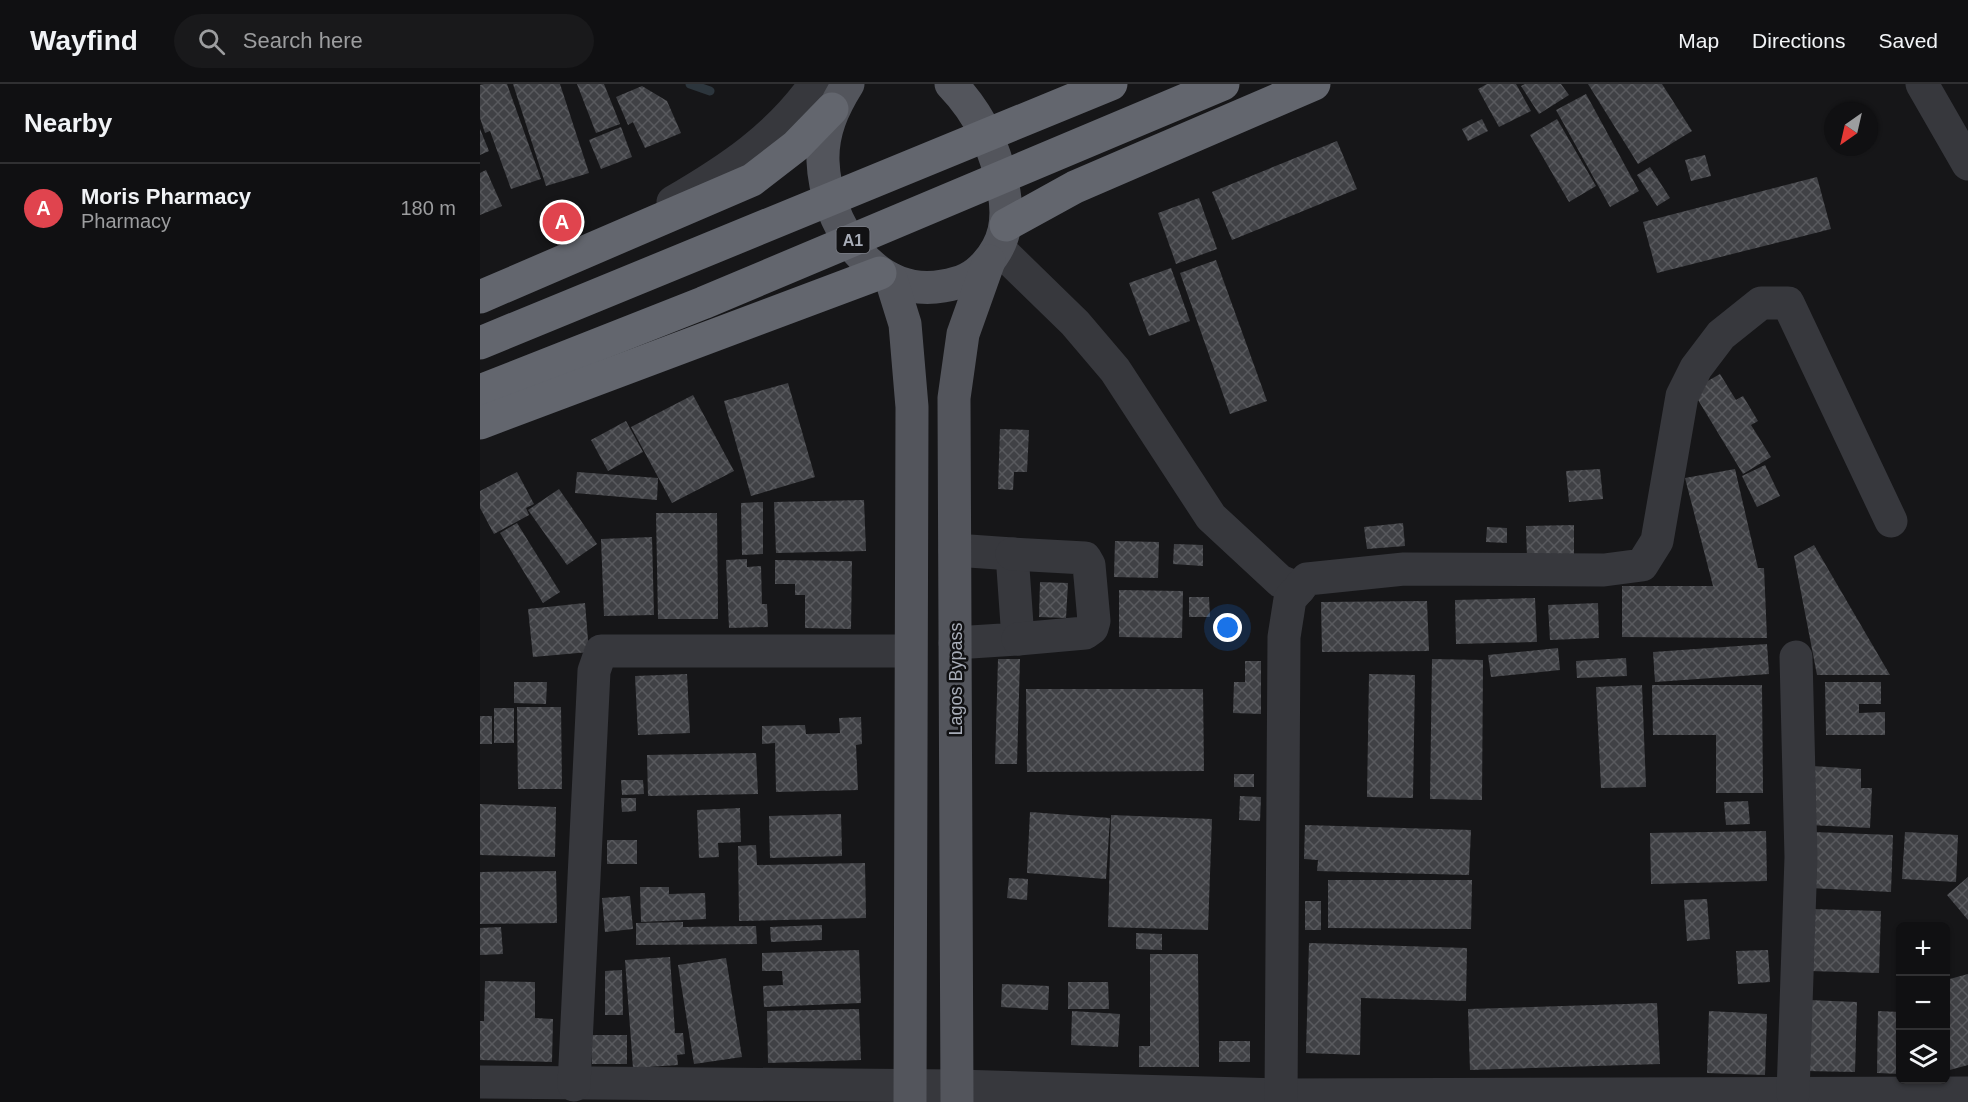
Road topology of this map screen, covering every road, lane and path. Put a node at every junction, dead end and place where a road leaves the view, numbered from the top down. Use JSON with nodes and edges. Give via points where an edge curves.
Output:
{"nodes":[{"id":1,"x":951,"y":84,"type":"edge"},
{"id":2,"x":1111,"y":84,"type":"edge"},
{"id":3,"x":1223,"y":84,"type":"edge"},
{"id":4,"x":1314,"y":84,"type":"edge"},
{"id":5,"x":1922,"y":84,"type":"edge"},
{"id":6,"x":832,"y":92,"type":"edge"},
{"id":7,"x":1968,"y":164,"type":"edge"},
{"id":8,"x":998,"y":245,"type":"junction"},
{"id":9,"x":885,"y":276,"type":"junction"},
{"id":10,"x":523,"y":278,"type":"junction"},
{"id":11,"x":480,"y":289,"type":"edge"},
{"id":12,"x":480,"y":297,"type":"edge"},
{"id":13,"x":480,"y":343,"type":"edge"},
{"id":14,"x":480,"y":391,"type":"edge"},
{"id":15,"x":480,"y":423,"type":"edge"},
{"id":16,"x":1891,"y":521,"type":"dead end"},
{"id":17,"x":955,"y":550,"type":"junction"},
{"id":18,"x":1012,"y":554,"type":"junction"},
{"id":19,"x":1299,"y":589,"type":"junction"},
{"id":20,"x":1018,"y":639,"type":"junction"},
{"id":21,"x":956,"y":643,"type":"junction"},
{"id":22,"x":909,"y":651,"type":"junction"},
{"id":23,"x":1796,"y":657,"type":"dead end"},
{"id":24,"x":480,"y":1082,"type":"edge"},
{"id":25,"x":574,"y":1085,"type":"junction"},
{"id":26,"x":1968,"y":1093,"type":"edge"},
{"id":27,"x":957,"y":1094,"type":"edge"},
{"id":28,"x":1793,"y":1094,"type":"junction"},
{"id":29,"x":910,"y":1095,"type":"edge"},
{"id":30,"x":1920,"y":1097,"type":"edge"},
{"id":31,"x":1281,"y":1098,"type":"edge"},
{"id":32,"x":1602,"y":1099,"type":"edge"}],
"edges":[{"from":1,"to":8,"type":"main road","via":[[969,103],[990,139],[1001,174],[1006,203]]},
{"from":2,"to":13,"type":"highway"},
{"from":3,"to":14,"type":"highway","number":"A1","via":[[703,303]]},
{"from":4,"to":8,"type":"highway","via":[[1075,187]]},
{"from":5,"to":7,"type":"street"},
{"from":6,"to":9,"type":"main road","via":[[823,161],[827,190],[845,236]]},
{"from":6,"to":10,"type":"highway","via":[[796,146],[752,180]]},
{"from":8,"to":9,"type":"main road","via":[[979,272],[960,283],[932,289],[904,285]]},
{"from":8,"to":17,"type":"main road","name":"Lagos Bypass","via":[[963,334],[957,364]]},
{"from":8,"to":19,"type":"street","via":[[1115,370],[1211,517],[1280,581]]},
{"from":9,"to":15,"type":"highway"},
{"from":9,"to":22,"type":"main road","via":[[905,324],[910,361]]},
{"from":10,"to":11,"type":"street"},
{"from":10,"to":12,"type":"highway"},
{"from":16,"to":19,"type":"street","via":[[1788,303],[1761,303],[1721,335],[1696,368],[1682,396],[1657,541],[1642,566],[1604,570],[1404,569],[1307,579]]},
{"from":17,"to":18,"type":"street"},
{"from":17,"to":21,"type":"main road","name":"Lagos Bypass"},
{"from":18,"to":20,"type":"street"},
{"from":18,"to":20,"type":"street","via":[[1085,558],[1094,621],[1085,633]]},
{"from":19,"to":31,"type":"street","via":[[1290,599],[1284,638]]},
{"from":20,"to":21,"type":"street"},
{"from":21,"to":27,"type":"main road","name":"Lagos Bypass"},
{"from":22,"to":25,"type":"street","via":[[601,651],[594,671]]},
{"from":22,"to":29,"type":"main road"},
{"from":23,"to":28,"type":"street","via":[[1801,857]]},
{"from":24,"to":25,"type":"street"},
{"from":25,"to":29,"type":"street"},
{"from":26,"to":30,"type":"street"},
{"from":27,"to":29,"type":"street"},
{"from":27,"to":31,"type":"street"},
{"from":28,"to":30,"type":"street"},
{"from":28,"to":32,"type":"street"},
{"from":31,"to":32,"type":"street"}]}
